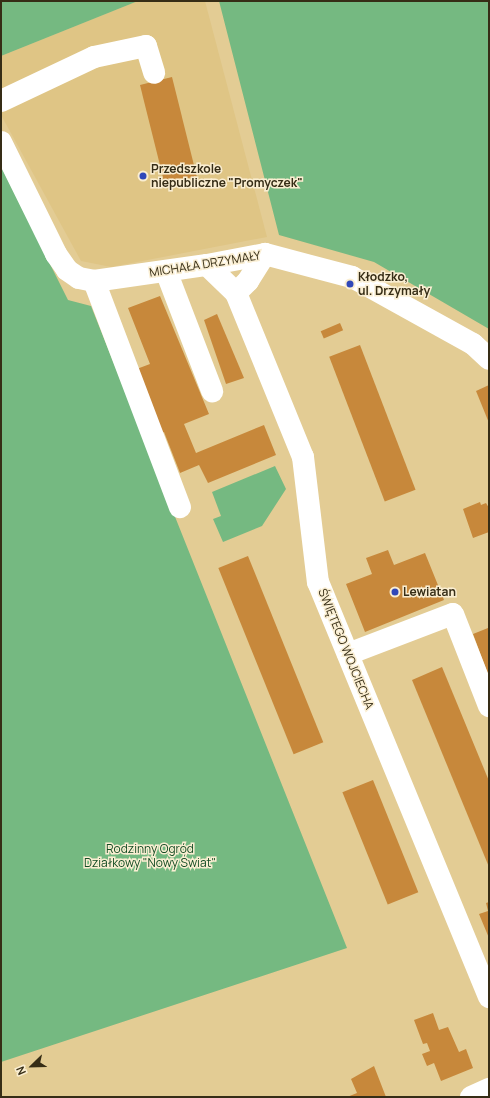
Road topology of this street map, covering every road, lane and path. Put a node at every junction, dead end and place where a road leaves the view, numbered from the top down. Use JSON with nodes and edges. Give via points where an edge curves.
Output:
{"nodes":[{"id":1,"x":154,"y":73,"type":"dead end"},
{"id":2,"x":1,"y":100,"type":"edge"},
{"id":3,"x":1,"y":142,"type":"edge"},
{"id":4,"x":265,"y":254,"type":"junction"},
{"id":5,"x":208,"y":265,"type":"junction"},
{"id":6,"x":166,"y":271,"type":"junction"},
{"id":7,"x":94,"y":281,"type":"junction"},
{"id":8,"x":236,"y":293,"type":"junction"},
{"id":9,"x":489,"y":359,"type":"edge"},
{"id":10,"x":212,"y":391,"type":"dead end"},
{"id":11,"x":180,"y":507,"type":"dead end"},
{"id":12,"x":348,"y":654,"type":"junction"},
{"id":13,"x":489,"y":706,"type":"edge"},
{"id":14,"x":489,"y":997,"type":"edge"},
{"id":15,"x":489,"y":1089,"type":"edge"},
{"id":16,"x":471,"y":1097,"type":"edge"}],
"edges":[{"from":1,"to":2,"type":"street","via":[[146,46],[94,57]]},
{"from":3,"to":7,"type":"street","name":"MICHAŁA DRZYMAŁY","via":[[56,254],[67,270],[79,278]]},
{"from":4,"to":5,"type":"street","name":"MICHAŁA DRZYMAŁY"},
{"from":4,"to":8,"type":"street","via":[[248,281]]},
{"from":4,"to":9,"type":"street","name":"MICHAŁA DRZYMAŁY","via":[[352,277],[473,344]]},
{"from":5,"to":6,"type":"street","name":"MICHAŁA DRZYMAŁY"},
{"from":5,"to":8,"type":"street","name":"ŚWIĘTEGO WOJCIECHA"},
{"from":6,"to":7,"type":"street","name":"MICHAŁA DRZYMAŁY"},
{"from":6,"to":10,"type":"street"},
{"from":7,"to":11,"type":"street"},
{"from":8,"to":12,"type":"street","name":"ŚWIĘTEGO WOJCIECHA","via":[[303,457],[318,582]]},
{"from":12,"to":13,"type":"street","via":[[453,614]]},
{"from":12,"to":14,"type":"street","name":"ŚWIĘTEGO WOJCIECHA"},
{"from":15,"to":16,"type":"street"}]}
